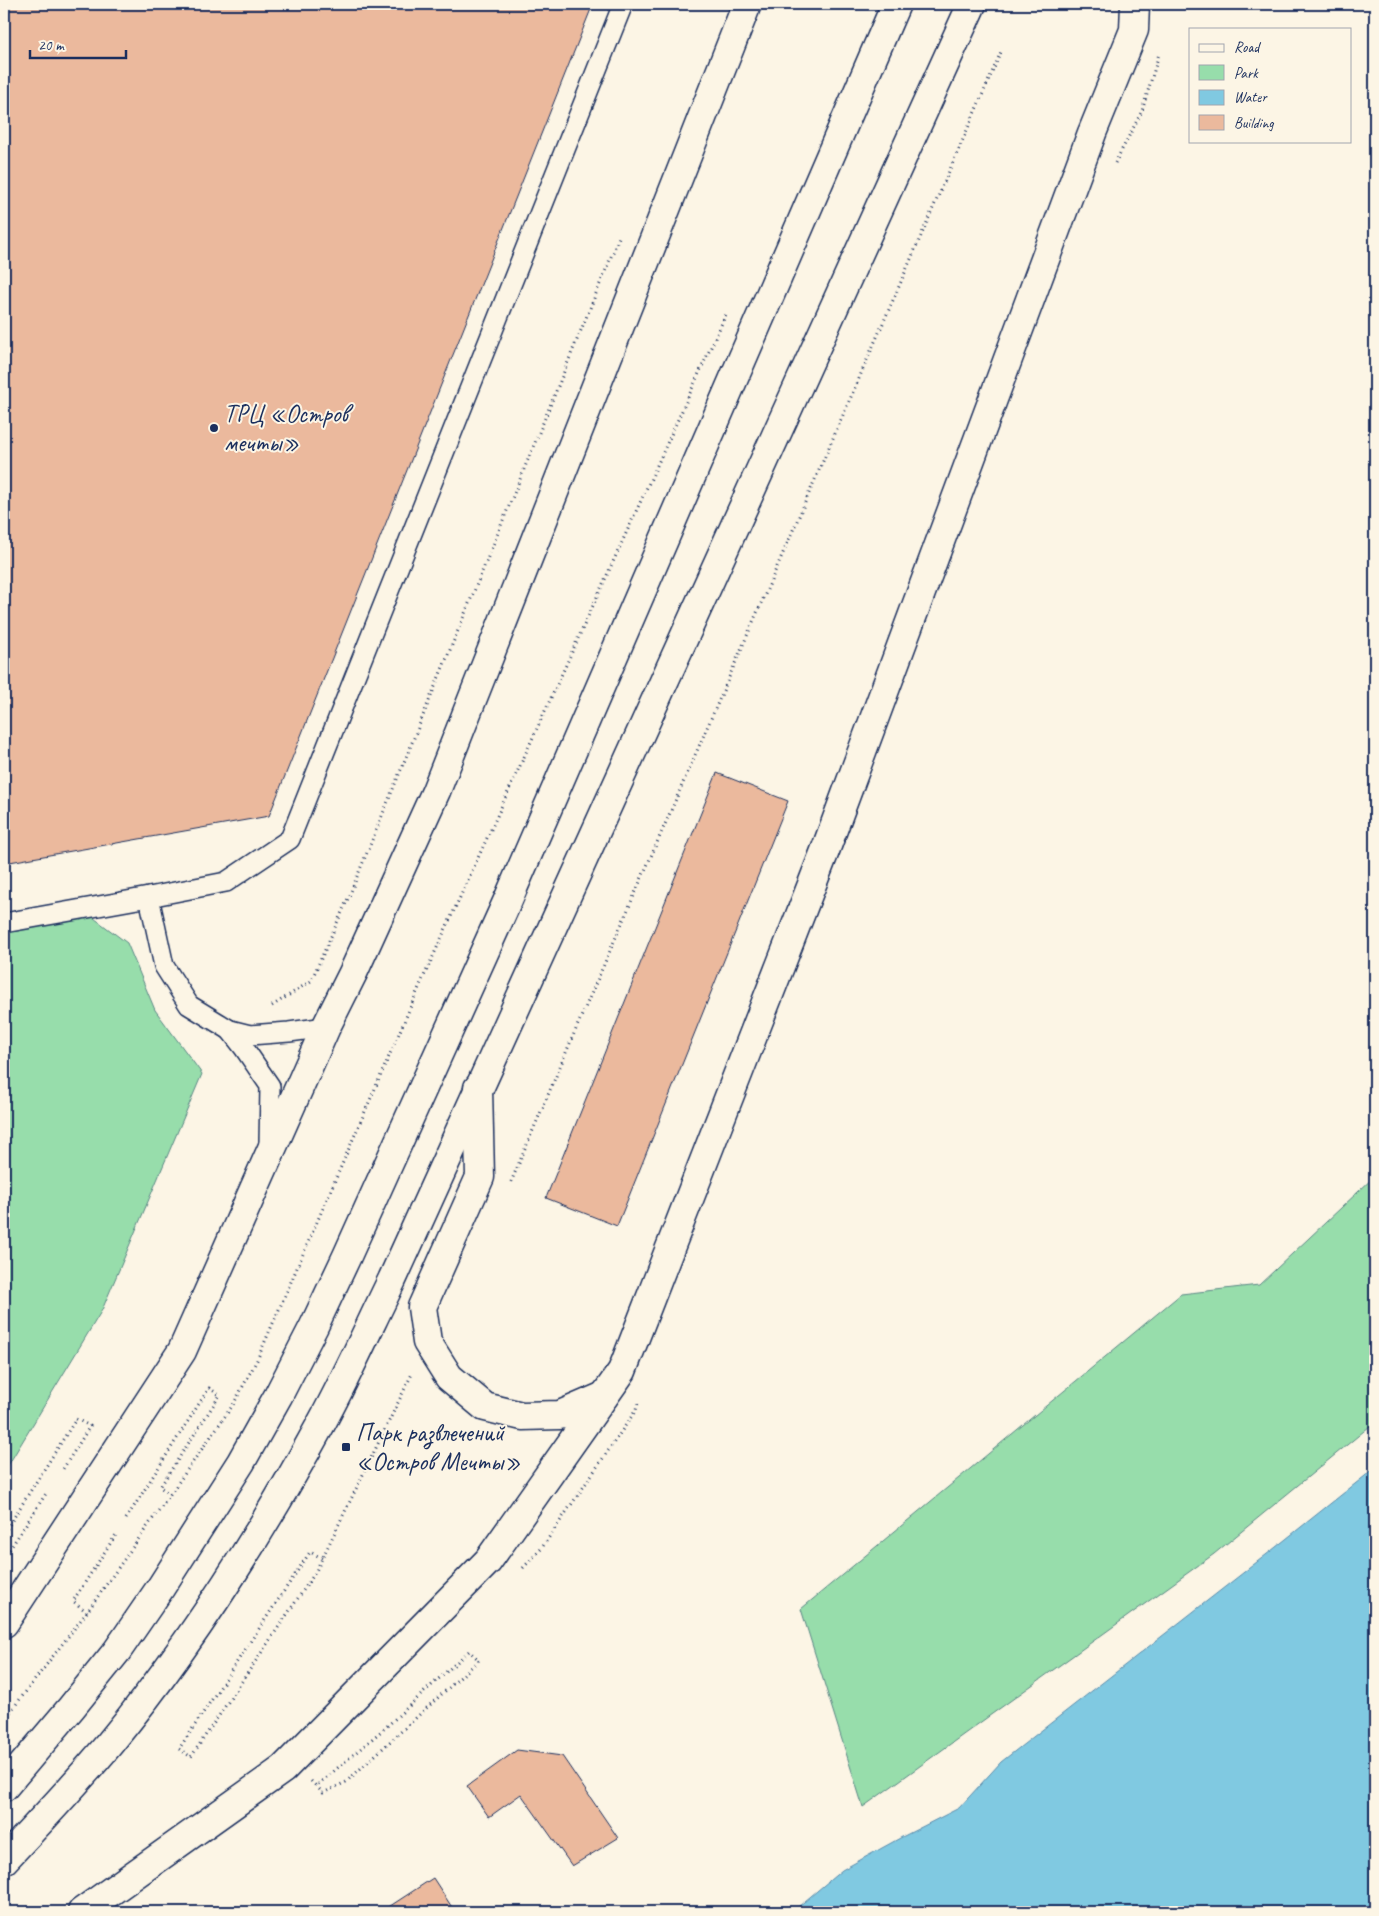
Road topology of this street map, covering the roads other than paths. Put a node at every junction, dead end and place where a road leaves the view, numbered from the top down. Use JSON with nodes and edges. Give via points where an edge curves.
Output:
{"nodes":[{"id":1,"x":624,"y":4,"type":"edge"},
{"id":2,"x":747,"y":4,"type":"edge"},
{"id":3,"x":896,"y":4,"type":"edge"},
{"id":4,"x":972,"y":4,"type":"edge"},
{"id":5,"x":1135,"y":4,"type":"edge"},
{"id":6,"x":149,"y":897,"type":"junction"},
{"id":7,"x":4,"y":923,"type":"edge"},
{"id":8,"x":326,"y":1027,"type":"junction"},
{"id":9,"x":230,"y":1030,"type":"junction"},
{"id":10,"x":478,"y":1088,"type":"junction"},
{"id":11,"x":269,"y":1155,"type":"junction"},
{"id":12,"x":605,"y":1395,"type":"junction"},
{"id":13,"x":4,"y":1623,"type":"edge"},
{"id":14,"x":4,"y":1787,"type":"edge"},
{"id":15,"x":4,"y":1860,"type":"edge"},
{"id":16,"x":82,"y":1912,"type":"edge"}],
"edges":[{"from":1,"to":6,"type":"lane","via":[[290,839],[226,882]]},
{"from":2,"to":8,"type":"street","via":[[436,791],[354,973]]},
{"from":3,"to":14,"type":"street","via":[[507,902],[309,1335],[241,1462],[161,1587],[117,1650]]},
{"from":4,"to":10,"type":"street"},
{"from":5,"to":12,"type":"street","via":[[1134,30],[1089,142],[822,860],[622,1371]]},
{"from":6,"to":7,"type":"lane"},
{"from":6,"to":9,"type":"lane","via":[[164,966],[189,1005]]},
{"from":8,"to":9,"type":"lane","via":[[250,1035]]},
{"from":8,"to":11,"type":"street"},
{"from":9,"to":11,"type":"lane","via":[[270,1086]]},
{"from":10,"to":12,"type":"street","via":[[480,1177],[422,1307],[427,1342],[449,1378],[485,1407],[522,1416],[560,1415]]},
{"from":10,"to":15,"type":"street","via":[[358,1351],[322,1422],[243,1557],[111,1742],[61,1801]]},
{"from":11,"to":13,"type":"street","via":[[182,1351]]},
{"from":12,"to":16,"type":"street","via":[[488,1562],[283,1768]]}]}
